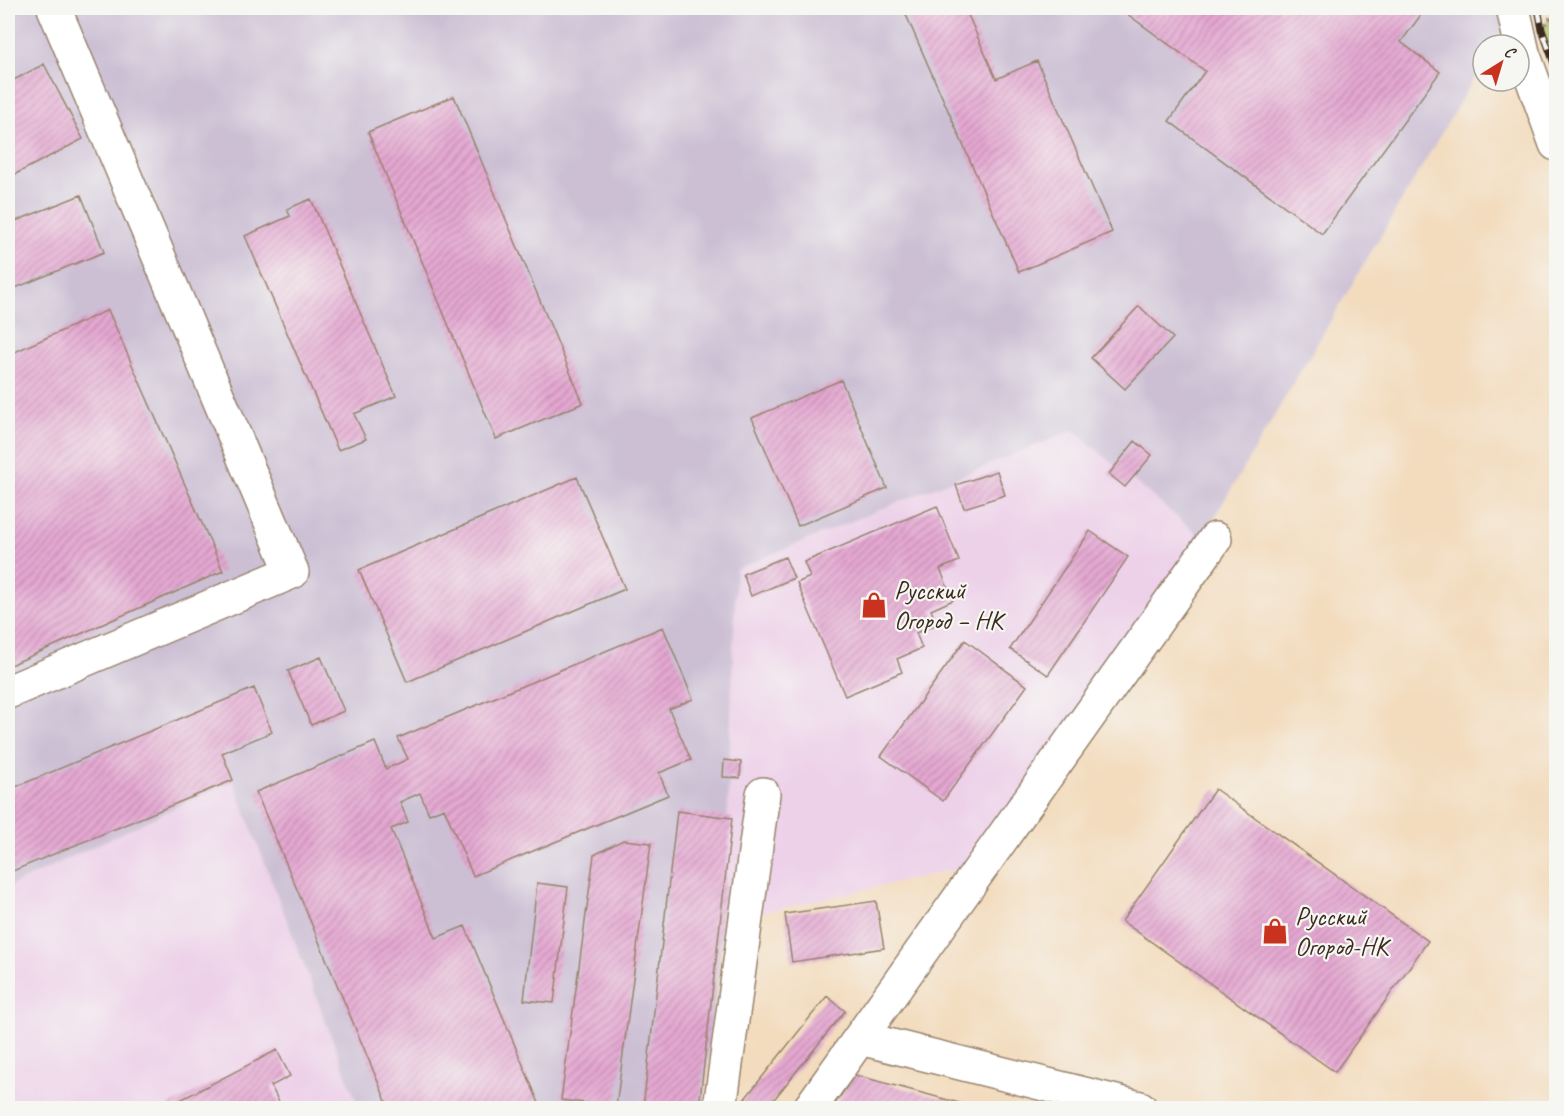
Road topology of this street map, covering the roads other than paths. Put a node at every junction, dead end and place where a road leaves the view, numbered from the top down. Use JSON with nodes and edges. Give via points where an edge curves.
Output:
{"nodes":[{"id":1,"x":54,"y":8,"type":"edge"},
{"id":2,"x":1513,"y":8,"type":"edge"},
{"id":3,"x":1557,"y":144,"type":"edge"},
{"id":4,"x":1215,"y":538,"type":"dead end"},
{"id":5,"x":8,"y":692,"type":"edge"},
{"id":6,"x":763,"y":794,"type":"dead end"},
{"id":7,"x":860,"y":1038,"type":"junction"},
{"id":8,"x":720,"y":1108,"type":"edge"},
{"id":9,"x":810,"y":1108,"type":"edge"},
{"id":10,"x":1140,"y":1108,"type":"edge"}],
"edges":[{"from":1,"to":5,"type":"street","via":[[292,572]]},
{"from":2,"to":3,"type":"street","via":[[1523,53]]},
{"from":4,"to":7,"type":"street"},
{"from":6,"to":8,"type":"street"},
{"from":7,"to":9,"type":"street"},
{"from":7,"to":10,"type":"street"}]}
